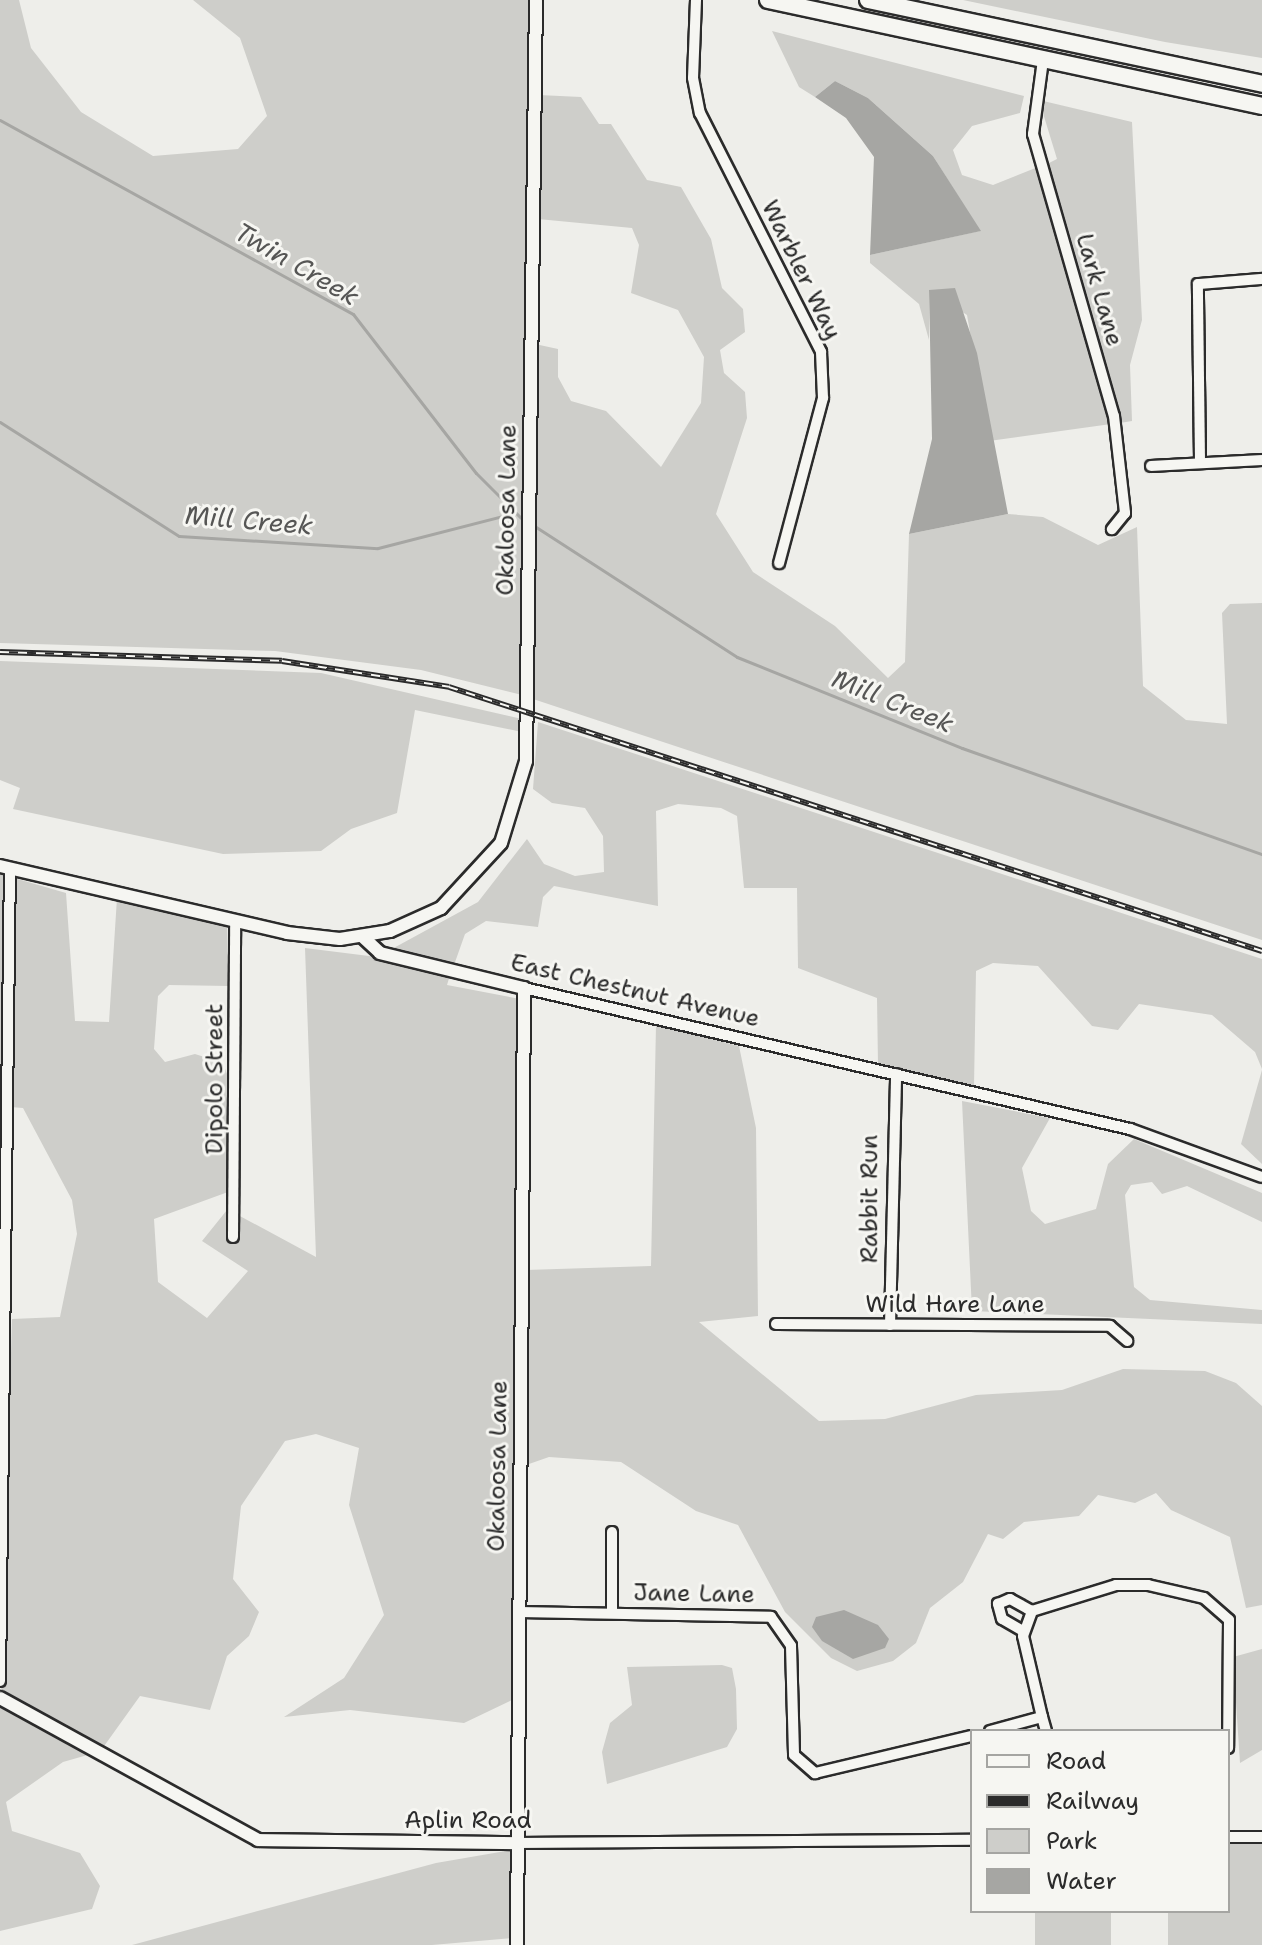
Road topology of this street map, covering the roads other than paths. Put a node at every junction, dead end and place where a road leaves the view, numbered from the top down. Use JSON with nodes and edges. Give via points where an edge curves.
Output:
{"nodes":[{"id":1,"x":536,"y":0,"type":"edge"},
{"id":2,"x":696,"y":0,"type":"edge"},
{"id":3,"x":768,"y":0,"type":"edge"},
{"id":4,"x":868,"y":0,"type":"edge"},
{"id":5,"x":929,"y":13,"type":"junction"},
{"id":6,"x":924,"y":34,"type":"junction"},
{"id":7,"x":1043,"y":60,"type":"junction"},
{"id":8,"x":1262,"y":84,"type":"edge"},
{"id":9,"x":1262,"y":106,"type":"edge"},
{"id":10,"x":1262,"y":279,"type":"edge"},
{"id":11,"x":1200,"y":460,"type":"junction"},
{"id":12,"x":1262,"y":460,"type":"edge"},
{"id":13,"x":1151,"y":466,"type":"dead end"},
{"id":14,"x":1112,"y":529,"type":"dead end"},
{"id":15,"x":779,"y":563,"type":"dead end"},
{"id":16,"x":5,"y":867,"type":"edge"},
{"id":17,"x":235,"y":921,"type":"junction"},
{"id":18,"x":363,"y":937,"type":"junction"},
{"id":19,"x":524,"y":988,"type":"junction"},
{"id":20,"x":896,"y":1074,"type":"junction"},
{"id":21,"x":1262,"y":1177,"type":"edge"},
{"id":22,"x":233,"y":1237,"type":"dead end"},
{"id":23,"x":776,"y":1324,"type":"dead end"},
{"id":24,"x":890,"y":1325,"type":"junction"},
{"id":25,"x":1127,"y":1341,"type":"dead end"},
{"id":26,"x":612,"y":1532,"type":"dead end"},
{"id":27,"x":1032,"y":1611,"type":"junction"},
{"id":28,"x":519,"y":1612,"type":"junction"},
{"id":29,"x":612,"y":1613,"type":"junction"},
{"id":30,"x":1023,"y":1631,"type":"junction"},
{"id":31,"x":0,"y":1681,"type":"edge"},
{"id":32,"x":0,"y":1698,"type":"edge"},
{"id":33,"x":1042,"y":1717,"type":"junction"},
{"id":34,"x":997,"y":1729,"type":"edge"},
{"id":35,"x":1045,"y":1729,"type":"edge"},
{"id":36,"x":1228,"y":1729,"type":"edge"},
{"id":37,"x":970,"y":1736,"type":"edge"},
{"id":38,"x":1230,"y":1837,"type":"edge"},
{"id":39,"x":1262,"y":1837,"type":"edge"},
{"id":40,"x":970,"y":1840,"type":"edge"},
{"id":41,"x":517,"y":1843,"type":"junction"},
{"id":42,"x":517,"y":1945,"type":"edge"}],
"edges":[{"from":1,"to":18,"type":"street","name":"Okaloosa Lane","via":[[521,794],[501,843],[459,894],[415,922]]},
{"from":2,"to":15,"type":"street","name":"Warbler Way","via":[[693,78],[700,113],[821,352],[823,398]]},
{"from":3,"to":6,"type":"main road"},
{"from":4,"to":5,"type":"main road"},
{"from":5,"to":6,"type":"street"},
{"from":5,"to":8,"type":"main road"},
{"from":6,"to":7,"type":"main road"},
{"from":7,"to":9,"type":"main road"},
{"from":7,"to":14,"type":"street","name":"Lark Lane","via":[[1033,134],[1114,416],[1125,513]]},
{"from":10,"to":11,"type":"street","via":[[1198,284]]},
{"from":11,"to":12,"type":"street"},
{"from":11,"to":13,"type":"street"},
{"from":16,"to":17,"type":"street"},
{"from":16,"to":31,"type":"street"},
{"from":17,"to":18,"type":"street","via":[[310,937]]},
{"from":17,"to":22,"type":"street","name":"Dipolo Street"},
{"from":18,"to":19,"type":"street","name":"East Chestnut Avenue","via":[[380,953]]},
{"from":19,"to":20,"type":"street","name":"East Chestnut Avenue"},
{"from":19,"to":28,"type":"street","name":"Okaloosa Lane"},
{"from":20,"to":21,"type":"street","name":"East Chestnut Avenue","via":[[1130,1129]]},
{"from":20,"to":24,"type":"street","name":"Rabbit Run"},
{"from":23,"to":24,"type":"street","name":"Wild Hare Lane"},
{"from":24,"to":25,"type":"street","name":"Wild Hare Lane","via":[[1110,1326]]},
{"from":26,"to":29,"type":"street"},
{"from":27,"to":30,"type":"street"},
{"from":27,"to":30,"type":"street","via":[[1010,1599],[998,1604],[1002,1619]]},
{"from":27,"to":36,"type":"street","via":[[1132,1584],[1217,1605],[1231,1629]]},
{"from":28,"to":29,"type":"street","name":"Jane Lane"},
{"from":28,"to":41,"type":"street","name":"Okaloosa Lane"},
{"from":29,"to":37,"type":"street","name":"Jane Lane","via":[[764,1614],[780,1622],[791,1646],[792,1747],[801,1766],[815,1773]]},
{"from":30,"to":33,"type":"street"},
{"from":32,"to":41,"type":"street","name":"Aplin Road","via":[[258,1840]]},
{"from":33,"to":34,"type":"street"},
{"from":33,"to":35,"type":"street"},
{"from":38,"to":39,"type":"street"},
{"from":40,"to":41,"type":"street","name":"Aplin Road"},
{"from":41,"to":42,"type":"street","name":"Okaloosa Lane"}]}
